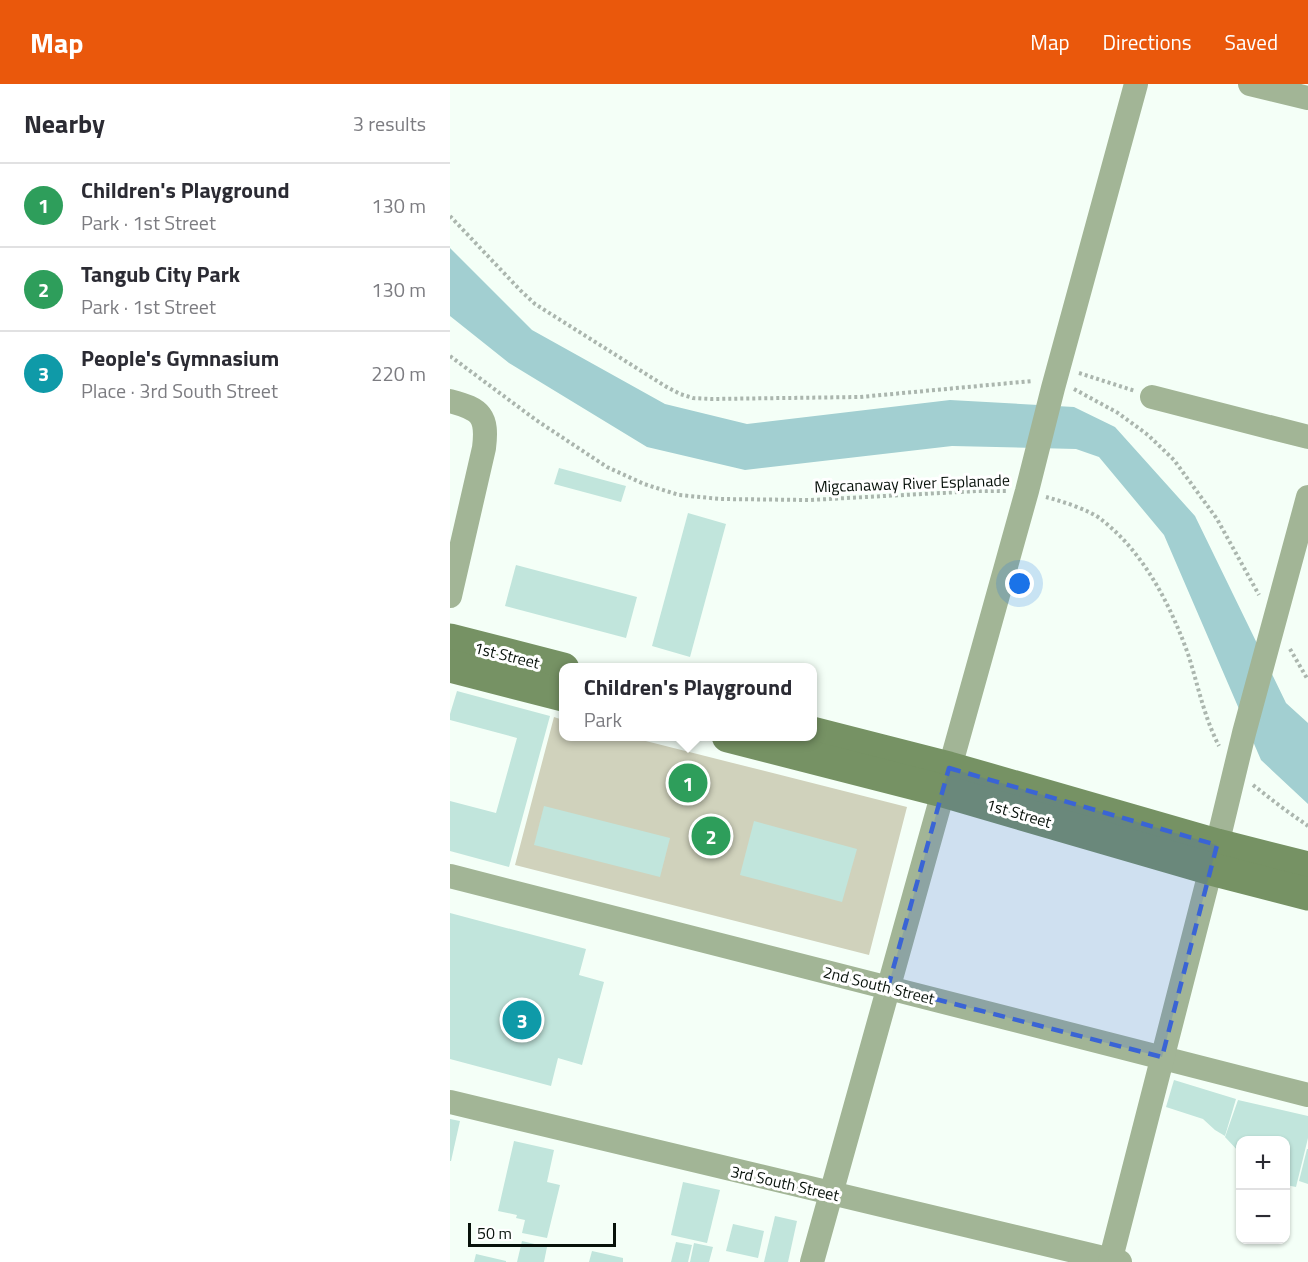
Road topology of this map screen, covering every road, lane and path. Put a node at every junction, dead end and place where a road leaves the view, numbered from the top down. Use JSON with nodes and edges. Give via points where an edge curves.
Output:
{"nodes":[{"id":1,"x":1136,"y":84,"type":"edge"},
{"id":2,"x":1250,"y":84,"type":"edge"},
{"id":3,"x":1308,"y":98,"type":"edge"},
{"id":4,"x":450,"y":216,"type":"edge"},
{"id":5,"x":450,"y":356,"type":"edge"},
{"id":6,"x":1056,"y":378,"type":"junction"},
{"id":7,"x":1152,"y":397,"type":"joint"},
{"id":8,"x":450,"y":401,"type":"edge"},
{"id":9,"x":1308,"y":437,"type":"edge"},
{"id":10,"x":1028,"y":486,"type":"junction"},
{"id":11,"x":1308,"y":497,"type":"edge"},
{"id":12,"x":450,"y":596,"type":"edge"},
{"id":13,"x":1272,"y":631,"type":"junction"},
{"id":14,"x":450,"y":640,"type":"edge"},
{"id":15,"x":450,"y":666,"type":"edge"},
{"id":16,"x":559,"y":668,"type":"edge"},
{"id":17,"x":1308,"y":680,"type":"edge"},
{"id":18,"x":559,"y":693,"type":"edge"},
{"id":19,"x":817,"y":734,"type":"edge"},
{"id":20,"x":753,"y":741,"type":"edge"},
{"id":21,"x":1235,"y":770,"type":"junction"},
{"id":22,"x":946,"y":780,"type":"junction"},
{"id":23,"x":1308,"y":826,"type":"edge"},
{"id":24,"x":1214,"y":857,"type":"junction"},
{"id":25,"x":1308,"y":868,"type":"edge"},
{"id":26,"x":450,"y":876,"type":"edge"},
{"id":27,"x":1308,"y":894,"type":"edge"},
{"id":28,"x":888,"y":987,"type":"junction"},
{"id":29,"x":1162,"y":1057,"type":"junction"},
{"id":30,"x":1308,"y":1095,"type":"edge"},
{"id":31,"x":450,"y":1102,"type":"edge"},
{"id":32,"x":830,"y":1193,"type":"junction"},
{"id":33,"x":1114,"y":1261,"type":"edge"},
{"id":34,"x":812,"y":1262,"type":"edge"}],
"edges":[{"from":1,"to":6,"type":"street"},
{"from":2,"to":3,"type":"street"},
{"from":4,"to":6,"type":"path","via":[[527,297],[649,377],[693,398],[860,398]]},
{"from":5,"to":10,"type":"path","name":"Migcanaway River Esplanade","via":[[607,467],[679,495],[810,500]]},
{"from":6,"to":7,"type":"path"},
{"from":6,"to":10,"type":"street"},
{"from":6,"to":13,"type":"path","via":[[1118,413],[1174,460],[1217,519]]},
{"from":7,"to":9,"type":"street"},
{"from":8,"to":12,"type":"street","via":[[476,410],[486,430]]},
{"from":10,"to":21,"type":"path","name":"Migcanaway River Esplanade","via":[[1100,518],[1130,546],[1150,573],[1188,654],[1215,740]]},
{"from":10,"to":22,"type":"street"},
{"from":11,"to":13,"type":"street"},
{"from":13,"to":17,"type":"path"},
{"from":13,"to":21,"type":"street"},
{"from":14,"to":16,"type":"main road","name":"1st Street"},
{"from":15,"to":18,"type":"main road","name":"1st Street"},
{"from":19,"to":22,"type":"main road","name":"1st Street"},
{"from":20,"to":22,"type":"main road","name":"1st Street"},
{"from":21,"to":23,"type":"path","name":"Migcanaway River Esplanade"},
{"from":21,"to":24,"type":"street"},
{"from":22,"to":24,"type":"main road","name":"1st Street"},
{"from":22,"to":28,"type":"street"},
{"from":24,"to":25,"type":"main road","name":"1st Street"},
{"from":24,"to":27,"type":"main road","name":"1st Street"},
{"from":24,"to":29,"type":"street"},
{"from":26,"to":28,"type":"street","name":"2nd South Street"},
{"from":28,"to":29,"type":"street","name":"2nd South Street"},
{"from":28,"to":32,"type":"street"},
{"from":29,"to":30,"type":"street","name":"2nd South Street"},
{"from":29,"to":33,"type":"street"},
{"from":31,"to":32,"type":"street","name":"3rd South Street"},
{"from":32,"to":33,"type":"street","name":"3rd South Street"},
{"from":32,"to":34,"type":"street"}]}
